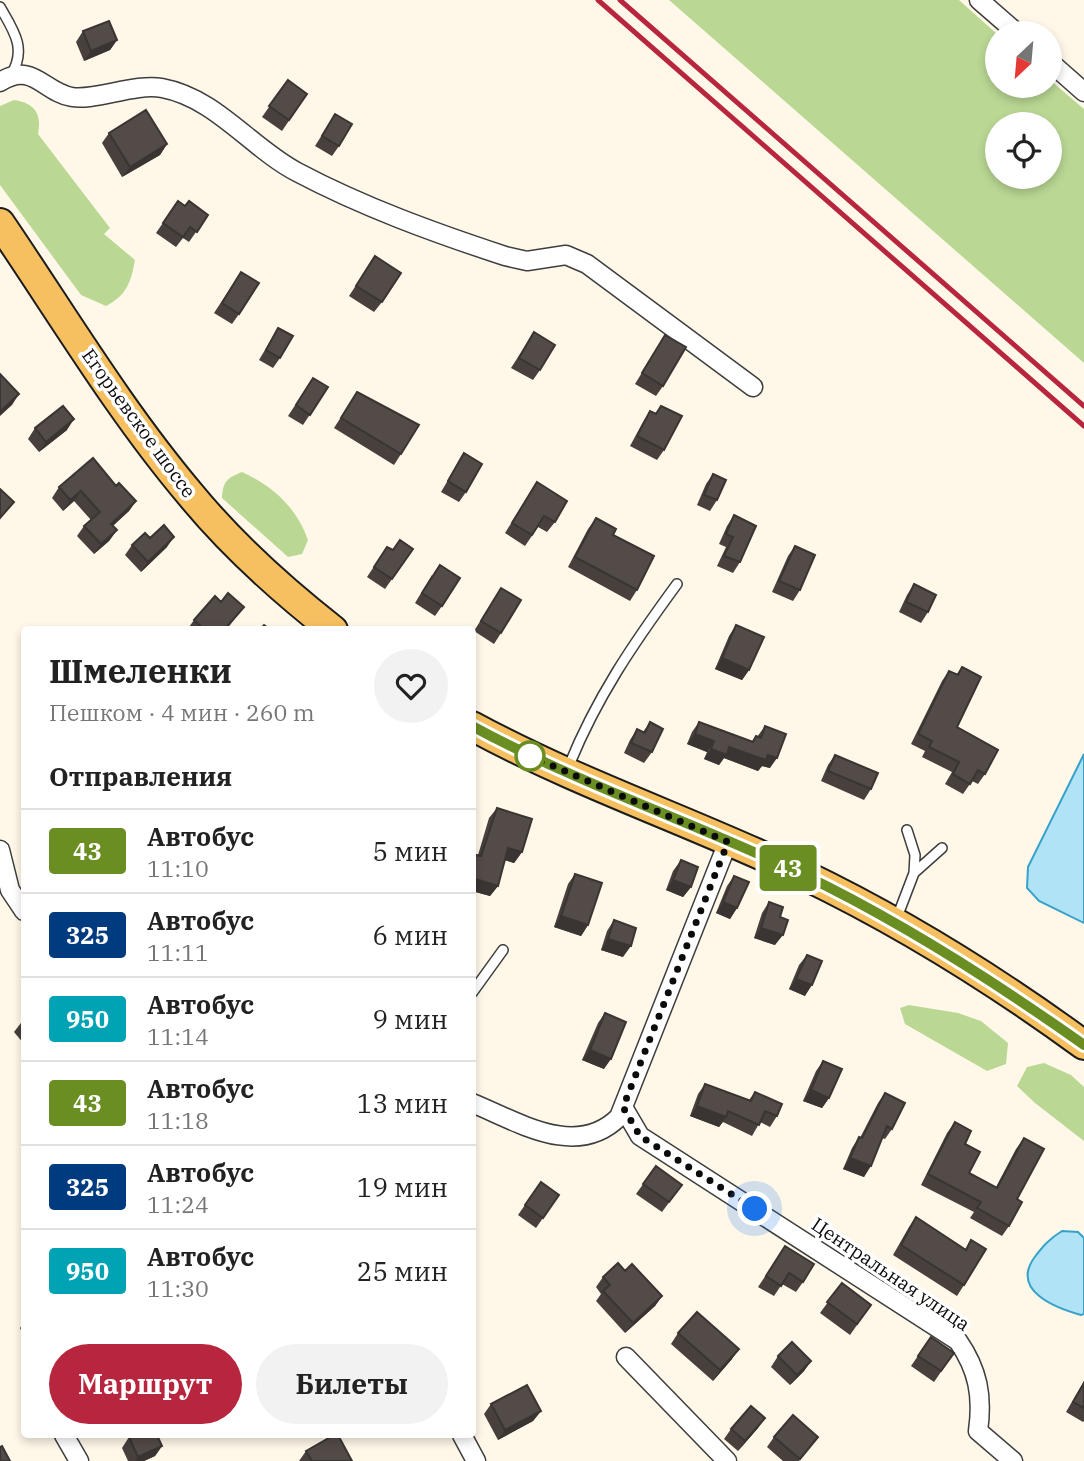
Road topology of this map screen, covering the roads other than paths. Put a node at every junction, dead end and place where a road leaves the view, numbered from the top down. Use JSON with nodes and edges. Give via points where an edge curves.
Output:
{"nodes":[{"id":1,"x":979,"y":0,"type":"edge"},
{"id":2,"x":0,"y":7,"type":"edge"},
{"id":3,"x":1003,"y":21,"type":"edge"},
{"id":4,"x":1062,"y":71,"type":"edge"},
{"id":5,"x":6,"y":79,"type":"edge"},
{"id":6,"x":1082,"y":85,"type":"edge"},
{"id":7,"x":0,"y":223,"type":"edge"},
{"id":8,"x":753,"y":387,"type":"dead end"},
{"id":9,"x":677,"y":584,"type":"dead end"},
{"id":10,"x":328,"y":626,"type":"edge"},
{"id":11,"x":476,"y":728,"type":"edge"},
{"id":12,"x":566,"y":773,"type":"junction"},
{"id":13,"x":907,"y":830,"type":"dead end"},
{"id":14,"x":728,"y":842,"type":"junction"},
{"id":15,"x":942,"y":848,"type":"dead end"},
{"id":16,"x":0,"y":850,"type":"edge"},
{"id":17,"x":915,"y":873,"type":"junction"},
{"id":18,"x":21,"y":906,"type":"edge"},
{"id":19,"x":895,"y":922,"type":"junction"},
{"id":20,"x":503,"y":950,"type":"dead end"},
{"id":21,"x":476,"y":987,"type":"edge"},
{"id":22,"x":1084,"y":1045,"type":"edge"},
{"id":23,"x":476,"y":1105,"type":"edge"},
{"id":24,"x":623,"y":1107,"type":"junction"},
{"id":25,"x":626,"y":1357,"type":"dead end"},
{"id":26,"x":66,"y":1438,"type":"edge"},
{"id":27,"x":464,"y":1438,"type":"edge"},
{"id":28,"x":79,"y":1461,"type":"edge"},
{"id":29,"x":476,"y":1461,"type":"edge"},
{"id":30,"x":727,"y":1461,"type":"edge"},
{"id":31,"x":1013,"y":1461,"type":"edge"}],
"edges":[{"from":1,"to":3,"type":"street"},
{"from":2,"to":5,"type":"lane","via":[[20,40],[18,63]]},
{"from":4,"to":6,"type":"street"},
{"from":5,"to":8,"type":"street","via":[[32,76],[57,93],[75,98],[161,88],[187,97],[215,112],[294,171],[392,214],[527,261],[566,255],[587,264]]},
{"from":7,"to":10,"type":"main road","name":"Егорьевское шоссе","via":[[139,430],[190,495],[265,572]]},
{"from":9,"to":12,"type":"lane","via":[[622,660],[587,721]]},
{"from":11,"to":12,"type":"main road"},
{"from":12,"to":14,"type":"main road"},
{"from":13,"to":17,"type":"lane"},
{"from":14,"to":19,"type":"main road"},
{"from":14,"to":24,"type":"street"},
{"from":15,"to":17,"type":"lane"},
{"from":16,"to":18,"type":"street","via":[[10,890]]},
{"from":17,"to":19,"type":"lane"},
{"from":19,"to":22,"type":"main road"},
{"from":20,"to":21,"type":"lane"},
{"from":23,"to":24,"type":"street","via":[[546,1136],[607,1129]]},
{"from":24,"to":31,"type":"street","name":"Центральная улица","via":[[640,1136],[958,1341],[979,1381],[978,1431]]},
{"from":25,"to":30,"type":"street"},
{"from":26,"to":28,"type":"street"},
{"from":27,"to":29,"type":"street"}]}
